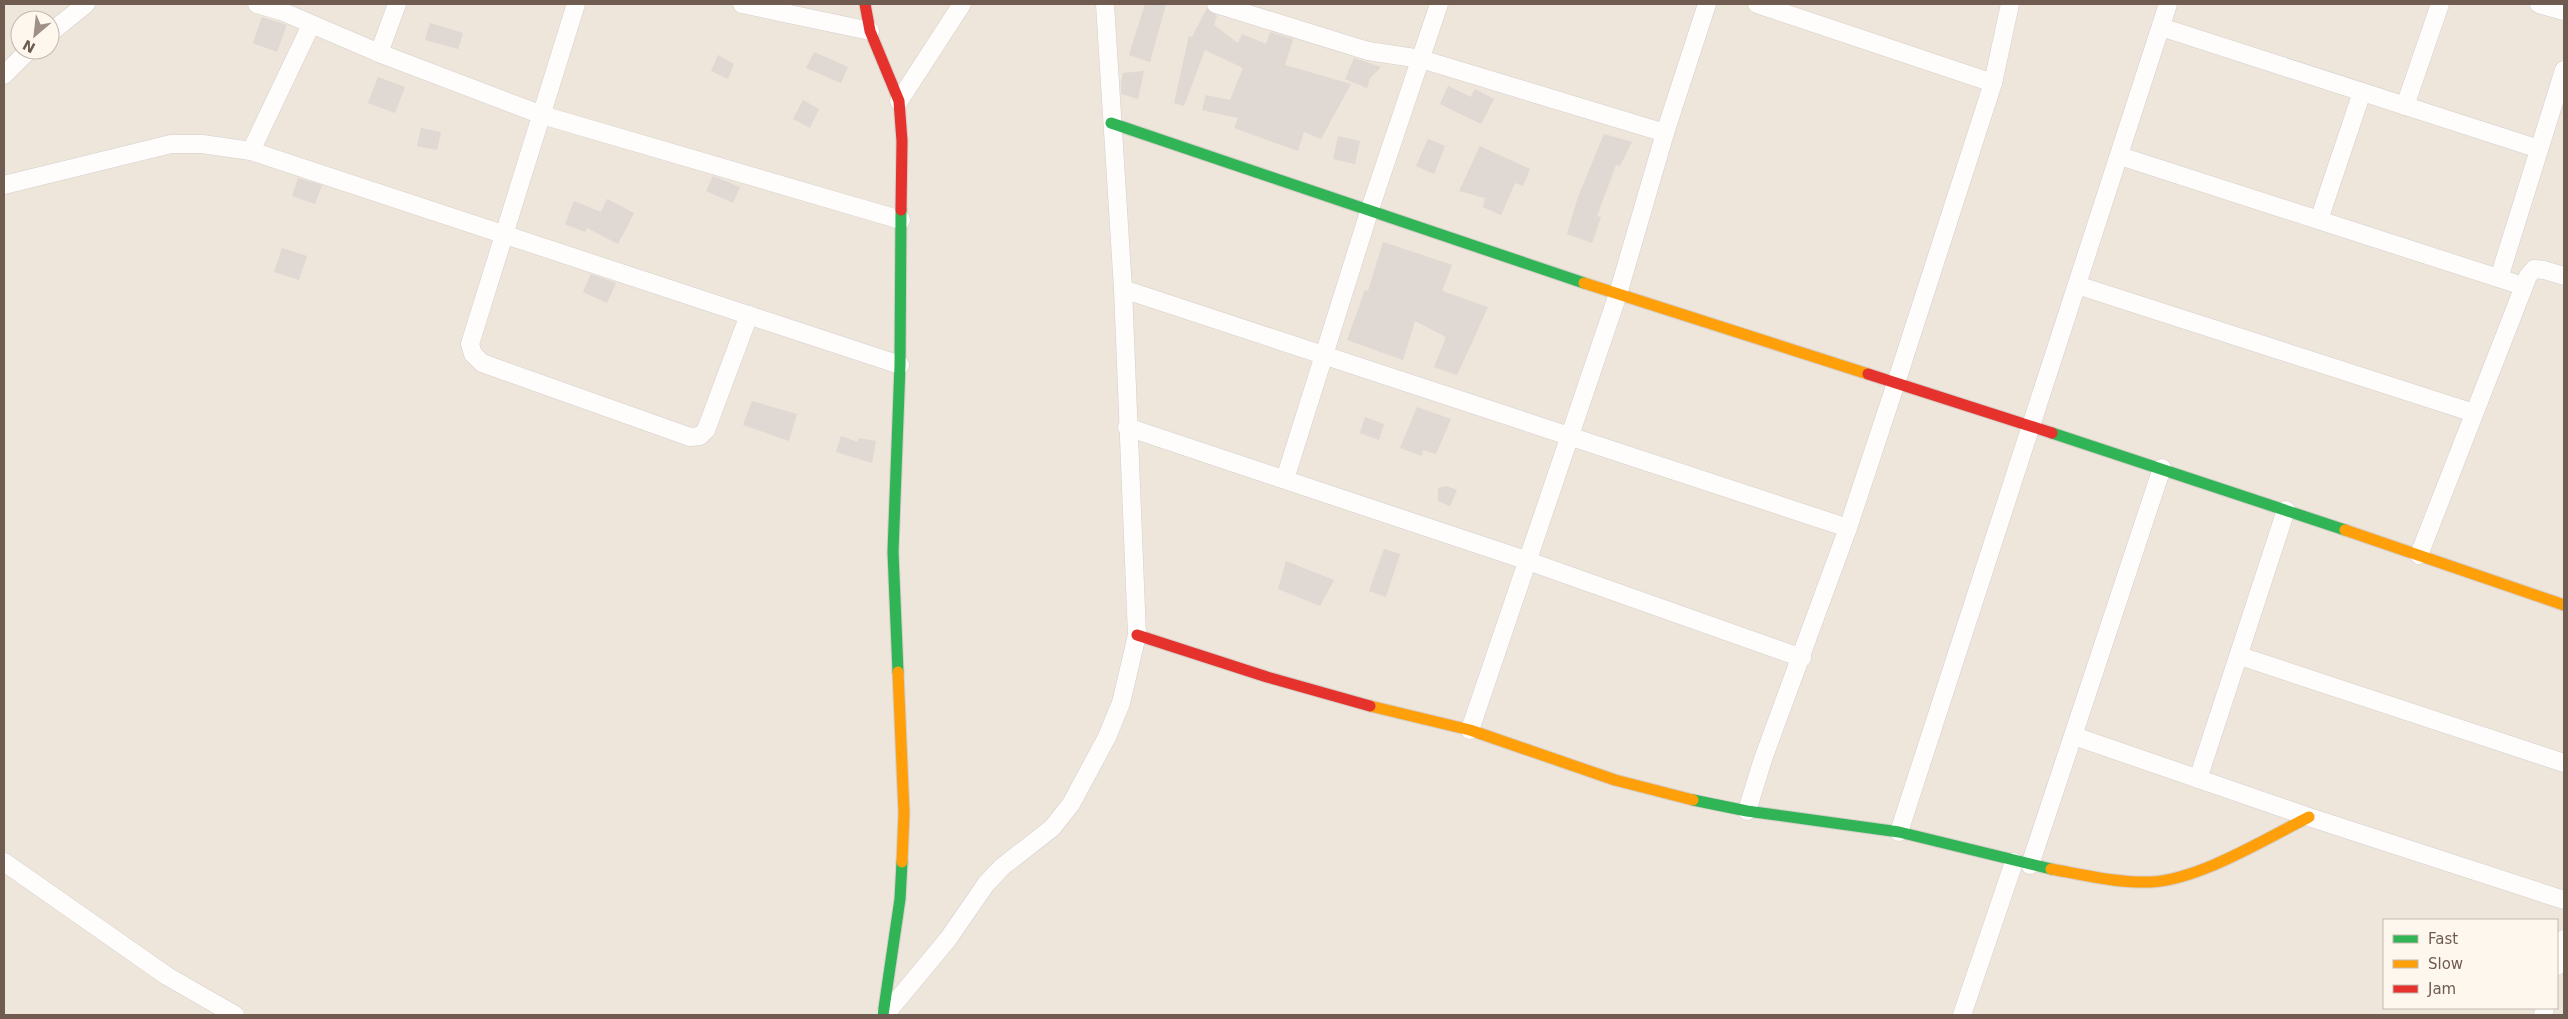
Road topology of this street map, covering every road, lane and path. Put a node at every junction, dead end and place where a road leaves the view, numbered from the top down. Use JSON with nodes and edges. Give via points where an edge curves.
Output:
{"nodes":[{"id":1,"x":86,"y":4,"type":"edge"},
{"id":2,"x":257,"y":4,"type":"edge"},
{"id":3,"x":396,"y":4,"type":"edge"},
{"id":4,"x":576,"y":4,"type":"edge"},
{"id":5,"x":742,"y":4,"type":"edge"},
{"id":6,"x":864,"y":4,"type":"edge"},
{"id":7,"x":962,"y":4,"type":"edge"},
{"id":8,"x":1105,"y":4,"type":"edge"},
{"id":9,"x":1216,"y":4,"type":"edge"},
{"id":10,"x":1439,"y":4,"type":"edge"},
{"id":11,"x":1707,"y":4,"type":"edge"},
{"id":12,"x":1757,"y":4,"type":"edge"},
{"id":13,"x":2010,"y":4,"type":"edge"},
{"id":14,"x":2168,"y":4,"type":"edge"},
{"id":15,"x":2440,"y":4,"type":"edge"},
{"id":16,"x":2539,"y":4,"type":"edge"},
{"id":17,"x":282,"y":8,"type":"edge"},
{"id":18,"x":2564,"y":11,"type":"edge"},
{"id":19,"x":60,"y":25,"type":"edge"},
{"id":20,"x":311,"y":25,"type":"junction"},
{"id":21,"x":2161,"y":27,"type":"junction"},
{"id":22,"x":870,"y":31,"type":"junction"},
{"id":23,"x":379,"y":53,"type":"junction"},
{"id":24,"x":1421,"y":59,"type":"junction"},
{"id":25,"x":18,"y":60,"type":"edge"},
{"id":26,"x":2564,"y":70,"type":"edge"},
{"id":27,"x":4,"y":75,"type":"edge"},
{"id":28,"x":1993,"y":83,"type":"junction"},
{"id":29,"x":2362,"y":92,"type":"junction"},
{"id":30,"x":899,"y":101,"type":"junction"},
{"id":31,"x":2405,"y":106,"type":"junction"},
{"id":32,"x":542,"y":115,"type":"junction"},
{"id":33,"x":1111,"y":123,"type":"junction"},
{"id":34,"x":1665,"y":133,"type":"junction"},
{"id":35,"x":2539,"y":150,"type":"junction"},
{"id":36,"x":251,"y":151,"type":"junction"},
{"id":37,"x":2120,"y":156,"type":"junction"},
{"id":38,"x":4,"y":185,"type":"edge"},
{"id":39,"x":1370,"y":209,"type":"junction"},
{"id":40,"x":901,"y":220,"type":"junction"},
{"id":41,"x":2319,"y":220,"type":"junction"},
{"id":42,"x":506,"y":235,"type":"junction"},
{"id":43,"x":2564,"y":276,"type":"edge"},
{"id":44,"x":2499,"y":278,"type":"junction"},
{"id":45,"x":2077,"y":285,"type":"junction"},
{"id":46,"x":2524,"y":286,"type":"junction"},
{"id":47,"x":1123,"y":289,"type":"junction"},
{"id":48,"x":1618,"y":294,"type":"junction"},
{"id":49,"x":749,"y":315,"type":"junction"},
{"id":50,"x":1324,"y":355,"type":"junction"},
{"id":51,"x":900,"y":365,"type":"junction"},
{"id":52,"x":1896,"y":383,"type":"junction"},
{"id":53,"x":2474,"y":413,"type":"junction"},
{"id":54,"x":1127,"y":427,"type":"junction"},
{"id":55,"x":2031,"y":428,"type":"junction"},
{"id":56,"x":1570,"y":435,"type":"junction"},
{"id":57,"x":2162,"y":468,"type":"junction"},
{"id":58,"x":1285,"y":479,"type":"junction"},
{"id":59,"x":2286,"y":510,"type":"junction"},
{"id":60,"x":1848,"y":528,"type":"junction"},
{"id":61,"x":2419,"y":555,"type":"junction"},
{"id":62,"x":1528,"y":561,"type":"junction"},
{"id":63,"x":2564,"y":605,"type":"edge"},
{"id":64,"x":1137,"y":635,"type":"junction"},
{"id":65,"x":2240,"y":656,"type":"junction"},
{"id":66,"x":1802,"y":658,"type":"junction"},
{"id":67,"x":1470,"y":730,"type":"junction"},
{"id":68,"x":2074,"y":736,"type":"junction"},
{"id":69,"x":2564,"y":763,"type":"edge"},
{"id":70,"x":2198,"y":779,"type":"junction"},
{"id":71,"x":1747,"y":811,"type":"junction"},
{"id":72,"x":2308,"y":817,"type":"junction"},
{"id":73,"x":1899,"y":832,"type":"junction"},
{"id":74,"x":4,"y":862,"type":"edge"},
{"id":75,"x":2022,"y":863,"type":"junction"},
{"id":76,"x":2564,"y":900,"type":"edge"},
{"id":77,"x":2564,"y":939,"type":"edge"},
{"id":78,"x":2558,"y":962,"type":"edge"},
{"id":79,"x":235,"y":1015,"type":"edge"},
{"id":80,"x":884,"y":1015,"type":"edge"},
{"id":81,"x":1962,"y":1015,"type":"edge"}],
"edges":[{"from":1,"to":19,"type":"street"},
{"from":2,"to":17,"type":"street"},
{"from":3,"to":23,"type":"street"},
{"from":4,"to":32,"type":"street"},
{"from":5,"to":22,"type":"street"},
{"from":6,"to":22,"type":"street"},
{"from":7,"to":30,"type":"street"},
{"from":8,"to":33,"type":"street"},
{"from":9,"to":24,"type":"street","via":[[1368,51]]},
{"from":10,"to":24,"type":"street"},
{"from":11,"to":34,"type":"street"},
{"from":12,"to":28,"type":"street"},
{"from":13,"to":28,"type":"street"},
{"from":14,"to":21,"type":"street"},
{"from":15,"to":31,"type":"street"},
{"from":16,"to":18,"type":"street"},
{"from":17,"to":20,"type":"street"},
{"from":20,"to":23,"type":"street"},
{"from":20,"to":36,"type":"street"},
{"from":21,"to":29,"type":"street"},
{"from":21,"to":37,"type":"street"},
{"from":22,"to":30,"type":"street"},
{"from":23,"to":32,"type":"street"},
{"from":24,"to":34,"type":"street"},
{"from":24,"to":39,"type":"street"},
{"from":25,"to":27,"type":"street"},
{"from":26,"to":35,"type":"street"},
{"from":28,"to":52,"type":"street"},
{"from":29,"to":31,"type":"street"},
{"from":29,"to":41,"type":"street"},
{"from":30,"to":40,"type":"street"},
{"from":31,"to":35,"type":"street"},
{"from":32,"to":40,"type":"street"},
{"from":32,"to":42,"type":"street"},
{"from":33,"to":39,"type":"street"},
{"from":33,"to":47,"type":"street"},
{"from":34,"to":48,"type":"street"},
{"from":35,"to":44,"type":"street"},
{"from":36,"to":38,"type":"street","via":[[195,143],[171,144]]},
{"from":36,"to":42,"type":"street"},
{"from":37,"to":41,"type":"street"},
{"from":37,"to":45,"type":"street"},
{"from":39,"to":48,"type":"street"},
{"from":39,"to":50,"type":"street"},
{"from":40,"to":51,"type":"street"},
{"from":41,"to":44,"type":"street"},
{"from":42,"to":49,"type":"street"},
{"from":42,"to":49,"type":"street","via":[[470,344],[473,354],[482,363],[690,437],[700,436],[706,430]]},
{"from":43,"to":46,"type":"street","via":[[2534,270]]},
{"from":44,"to":46,"type":"street"},
{"from":45,"to":53,"type":"street"},
{"from":45,"to":55,"type":"street"},
{"from":46,"to":53,"type":"street"},
{"from":47,"to":50,"type":"street"},
{"from":47,"to":54,"type":"street"},
{"from":48,"to":52,"type":"street"},
{"from":48,"to":56,"type":"street"},
{"from":49,"to":51,"type":"street"},
{"from":50,"to":56,"type":"street"},
{"from":50,"to":58,"type":"street"},
{"from":51,"to":80,"type":"street","via":[[893,552],[904,813],[900,899]]},
{"from":52,"to":55,"type":"street"},
{"from":52,"to":60,"type":"street"},
{"from":53,"to":61,"type":"street"},
{"from":54,"to":58,"type":"street"},
{"from":54,"to":64,"type":"street"},
{"from":55,"to":57,"type":"street"},
{"from":55,"to":73,"type":"street"},
{"from":56,"to":60,"type":"street"},
{"from":56,"to":62,"type":"street"},
{"from":57,"to":59,"type":"street"},
{"from":57,"to":68,"type":"street"},
{"from":58,"to":62,"type":"street"},
{"from":59,"to":61,"type":"street"},
{"from":59,"to":65,"type":"street"},
{"from":60,"to":66,"type":"street"},
{"from":61,"to":63,"type":"street"},
{"from":62,"to":66,"type":"street"},
{"from":62,"to":67,"type":"street"},
{"from":64,"to":67,"type":"street","via":[[1277,680]]},
{"from":64,"to":80,"type":"street","via":[[1121,703],[1072,804],[1052,828],[1002,867],[986,884],[948,939]]},
{"from":65,"to":69,"type":"street"},
{"from":65,"to":70,"type":"street"},
{"from":66,"to":71,"type":"street","via":[[1763,759]]},
{"from":67,"to":71,"type":"street","via":[[1615,780]]},
{"from":68,"to":70,"type":"street"},
{"from":68,"to":75,"type":"street"},
{"from":70,"to":72,"type":"street"},
{"from":71,"to":73,"type":"street"},
{"from":72,"to":75,"type":"street","via":[[2221,861],[2186,875],[2152,882],[2114,881]]},
{"from":72,"to":76,"type":"street"},
{"from":73,"to":75,"type":"street"},
{"from":74,"to":79,"type":"street","via":[[167,976]]},
{"from":75,"to":81,"type":"street"},
{"from":77,"to":78,"type":"street"}]}
